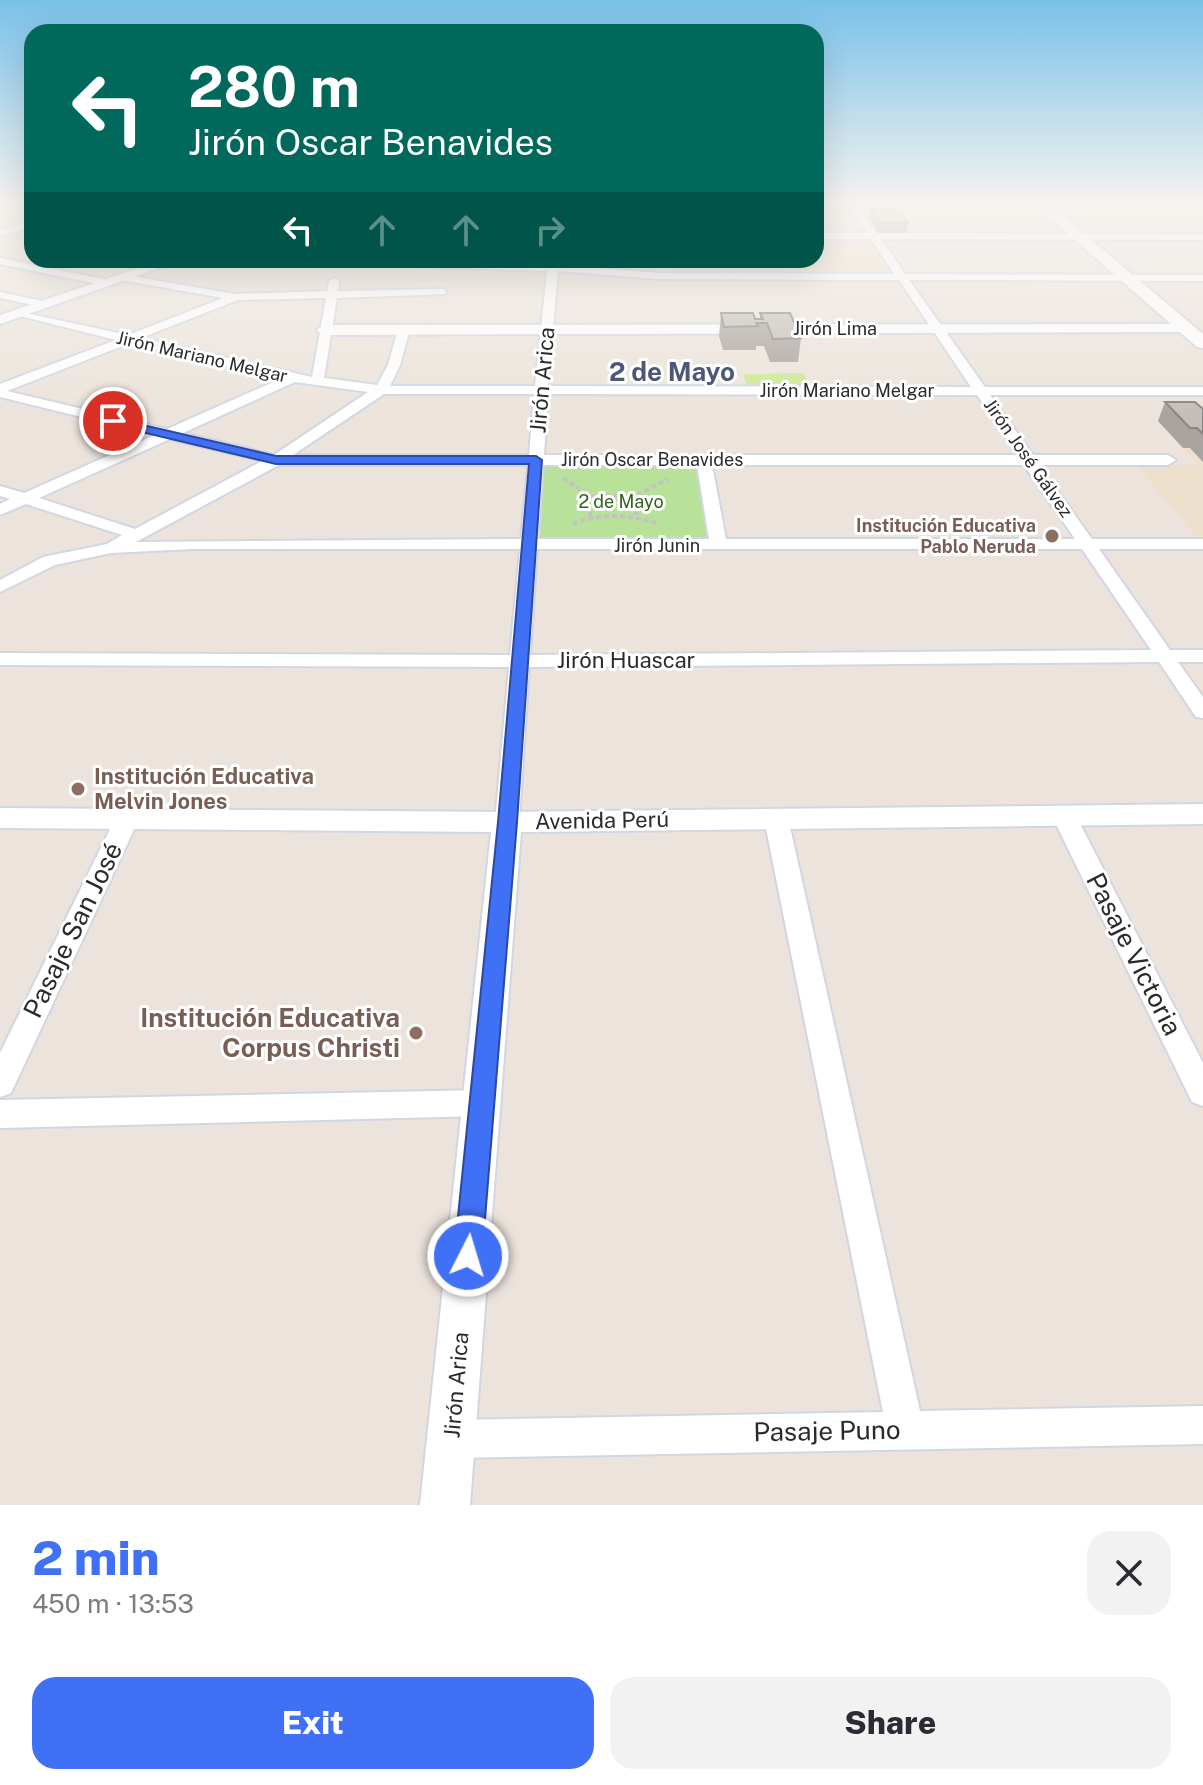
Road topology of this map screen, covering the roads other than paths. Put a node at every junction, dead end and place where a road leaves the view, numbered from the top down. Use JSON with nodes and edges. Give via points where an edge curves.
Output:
{"nodes":[{"id":1,"x":70,"y":275,"type":"edge"},
{"id":2,"x":133,"y":275,"type":"edge"},
{"id":3,"x":333,"y":275,"type":"edge"},
{"id":4,"x":553,"y":275,"type":"edge"},
{"id":5,"x":652,"y":275,"type":"edge"},
{"id":6,"x":901,"y":275,"type":"edge"},
{"id":7,"x":1124,"y":275,"type":"edge"},
{"id":8,"x":125,"y":278,"type":"junction"},
{"id":9,"x":903,"y":278,"type":"junction"},
{"id":10,"x":1127,"y":278,"type":"junction"},
{"id":11,"x":1203,"y":278,"type":"edge"},
{"id":12,"x":108,"y":283,"type":"junction"},
{"id":13,"x":442,"y":292,"type":"dead end"},
{"id":14,"x":0,"y":295,"type":"edge"},
{"id":15,"x":330,"y":295,"type":"junction"},
{"id":16,"x":235,"y":297,"type":"junction"},
{"id":17,"x":44,"y":305,"type":"junction"},
{"id":18,"x":20,"y":313,"type":"junction"},
{"id":19,"x":0,"y":320,"type":"edge"},
{"id":20,"x":404,"y":329,"type":"junction"},
{"id":21,"x":938,"y":329,"type":"junction"},
{"id":22,"x":1195,"y":329,"type":"edge"},
{"id":23,"x":324,"y":330,"type":"junction"},
{"id":24,"x":546,"y":330,"type":"junction"},
{"id":25,"x":124,"y":339,"type":"junction"},
{"id":26,"x":1203,"y":343,"type":"edge"},
{"id":27,"x":293,"y":378,"type":"junction"},
{"id":28,"x":317,"y":383,"type":"junction"},
{"id":29,"x":381,"y":390,"type":"junction"},
{"id":30,"x":0,"y":391,"type":"edge"},
{"id":31,"x":981,"y":391,"type":"junction"},
{"id":32,"x":1203,"y":391,"type":"edge"},
{"id":33,"x":541,"y":392,"type":"junction"},
{"id":34,"x":169,"y":435,"type":"junction"},
{"id":35,"x":276,"y":460,"type":"junction"},
{"id":36,"x":536,"y":460,"type":"junction"},
{"id":37,"x":704,"y":460,"type":"junction"},
{"id":38,"x":1168,"y":460,"type":"dead end"},
{"id":39,"x":1029,"y":461,"type":"junction"},
{"id":40,"x":0,"y":491,"type":"edge"},
{"id":41,"x":25,"y":499,"type":"junction"},
{"id":42,"x":0,"y":510,"type":"edge"},
{"id":43,"x":135,"y":534,"type":"junction"},
{"id":44,"x":1088,"y":544,"type":"junction"},
{"id":45,"x":1203,"y":544,"type":"edge"},
{"id":46,"x":529,"y":546,"type":"junction"},
{"id":47,"x":719,"y":546,"type":"junction"},
{"id":48,"x":111,"y":548,"type":"junction"},
{"id":49,"x":0,"y":587,"type":"edge"},
{"id":50,"x":1166,"y":655,"type":"junction"},
{"id":51,"x":1203,"y":656,"type":"edge"},
{"id":52,"x":0,"y":659,"type":"edge"},
{"id":53,"x":520,"y":661,"type":"junction"},
{"id":54,"x":1203,"y":712,"type":"edge"},
{"id":55,"x":1203,"y":814,"type":"edge"},
{"id":56,"x":1064,"y":816,"type":"junction"},
{"id":57,"x":0,"y":818,"type":"edge"},
{"id":58,"x":776,"y":818,"type":"junction"},
{"id":59,"x":126,"y":821,"type":"junction"},
{"id":60,"x":507,"y":822,"type":"junction"},
{"id":61,"x":1192,"y":1046,"type":"edge"},
{"id":62,"x":0,"y":1084,"type":"edge"},
{"id":63,"x":1203,"y":1093,"type":"edge"},
{"id":64,"x":482,"y":1103,"type":"junction"},
{"id":65,"x":0,"y":1114,"type":"edge"},
{"id":66,"x":1203,"y":1425,"type":"edge"},
{"id":67,"x":905,"y":1429,"type":"junction"},
{"id":68,"x":451,"y":1439,"type":"junction"},
{"id":69,"x":445,"y":1505,"type":"edge"}],
"edges":[{"from":1,"to":12,"type":"street"},
{"from":2,"to":8,"type":"street"},
{"from":3,"to":15,"type":"street"},
{"from":4,"to":24,"type":"street","name":"Jirón Arica"},
{"from":5,"to":9,"type":"street"},
{"from":6,"to":9,"type":"street","name":"Jirón José Gálvez"},
{"from":7,"to":10,"type":"main road"},
{"from":8,"to":12,"type":"street"},
{"from":8,"to":16,"type":"street"},
{"from":9,"to":10,"type":"street"},
{"from":9,"to":21,"type":"street","name":"Jirón José Gálvez"},
{"from":10,"to":11,"type":"street"},
{"from":10,"to":22,"type":"main road"},
{"from":12,"to":17,"type":"street"},
{"from":13,"to":15,"type":"street"},
{"from":14,"to":17,"type":"street"},
{"from":15,"to":16,"type":"street"},
{"from":15,"to":23,"type":"street"},
{"from":16,"to":25,"type":"street"},
{"from":17,"to":18,"type":"street"},
{"from":18,"to":19,"type":"street"},
{"from":18,"to":25,"type":"street","name":"Jirón Mariano Melgar"},
{"from":20,"to":23,"type":"street","name":"Jirón Lima"},
{"from":20,"to":24,"type":"street","name":"Jirón Lima"},
{"from":20,"to":29,"type":"street"},
{"from":21,"to":22,"type":"street","name":"Jirón Lima"},
{"from":21,"to":24,"type":"street","name":"Jirón Lima"},
{"from":21,"to":31,"type":"street","name":"Jirón José Gálvez"},
{"from":22,"to":26,"type":"main road"},
{"from":23,"to":28,"type":"street"},
{"from":24,"to":33,"type":"street","name":"Jirón Arica"},
{"from":25,"to":27,"type":"street","name":"Jirón Mariano Melgar"},
{"from":25,"to":30,"type":"street"},
{"from":27,"to":28,"type":"street","name":"Jirón Mariano Melgar"},
{"from":27,"to":34,"type":"street"},
{"from":28,"to":29,"type":"street","name":"Jirón Mariano Melgar"},
{"from":29,"to":33,"type":"street","name":"Jirón Mariano Melgar"},
{"from":29,"to":35,"type":"street"},
{"from":30,"to":34,"type":"street","name":"Jirón Oscar Benavides"},
{"from":31,"to":32,"type":"street","name":"Jirón Mariano Melgar"},
{"from":31,"to":33,"type":"street","name":"Jirón Mariano Melgar"},
{"from":31,"to":39,"type":"street","name":"Jirón José Gálvez"},
{"from":33,"to":36,"type":"street","name":"Jirón Arica"},
{"from":34,"to":35,"type":"street","name":"Jirón Oscar Benavides"},
{"from":34,"to":41,"type":"street"},
{"from":35,"to":36,"type":"street","name":"Jirón Oscar Benavides"},
{"from":35,"to":43,"type":"street"},
{"from":36,"to":37,"type":"street","name":"Jirón Oscar Benavides"},
{"from":36,"to":46,"type":"street","name":"Jirón Arica"},
{"from":37,"to":39,"type":"street","name":"Jirón Oscar Benavides"},
{"from":37,"to":47,"type":"street"},
{"from":38,"to":39,"type":"street","name":"Jirón Oscar Benavides"},
{"from":39,"to":44,"type":"street","name":"Jirón José Gálvez"},
{"from":40,"to":41,"type":"street"},
{"from":41,"to":42,"type":"street"},
{"from":41,"to":43,"type":"street"},
{"from":43,"to":48,"type":"street"},
{"from":44,"to":45,"type":"street","name":"Jirón Junin"},
{"from":44,"to":47,"type":"street","name":"Jirón Junin"},
{"from":44,"to":50,"type":"street","name":"Jirón José Gálvez"},
{"from":46,"to":47,"type":"street","name":"Jirón Junin"},
{"from":46,"to":48,"type":"street","name":"Jirón Junin"},
{"from":46,"to":53,"type":"street","name":"Jirón Arica"},
{"from":48,"to":49,"type":"street","via":[[49,561]]},
{"from":50,"to":51,"type":"street","name":"Jirón Huascar"},
{"from":50,"to":53,"type":"street","name":"Jirón Huascar"},
{"from":50,"to":54,"type":"street","name":"Jirón José Gálvez"},
{"from":52,"to":53,"type":"street","name":"Jirón Huascar"},
{"from":53,"to":60,"type":"street","name":"Jirón Arica"},
{"from":55,"to":56,"type":"street","name":"Avenida Perú"},
{"from":56,"to":58,"type":"street","name":"Avenida Perú"},
{"from":56,"to":61,"type":"street","name":"Pasaje Victoria"},
{"from":57,"to":59,"type":"street","name":"Avenida Perú"},
{"from":58,"to":60,"type":"street","name":"Avenida Perú"},
{"from":58,"to":67,"type":"street"},
{"from":59,"to":60,"type":"street","name":"Avenida Perú"},
{"from":59,"to":62,"type":"street","name":"Pasaje San José"},
{"from":60,"to":64,"type":"street","name":"Jirón Arica"},
{"from":61,"to":63,"type":"street","name":"Pasaje Victoria"},
{"from":64,"to":65,"type":"street"},
{"from":64,"to":68,"type":"street","name":"Jirón Arica"},
{"from":66,"to":67,"type":"street","name":"Pasaje Puno"},
{"from":67,"to":68,"type":"street","name":"Pasaje Puno"},
{"from":68,"to":69,"type":"street","name":"Jirón Arica"}]}
